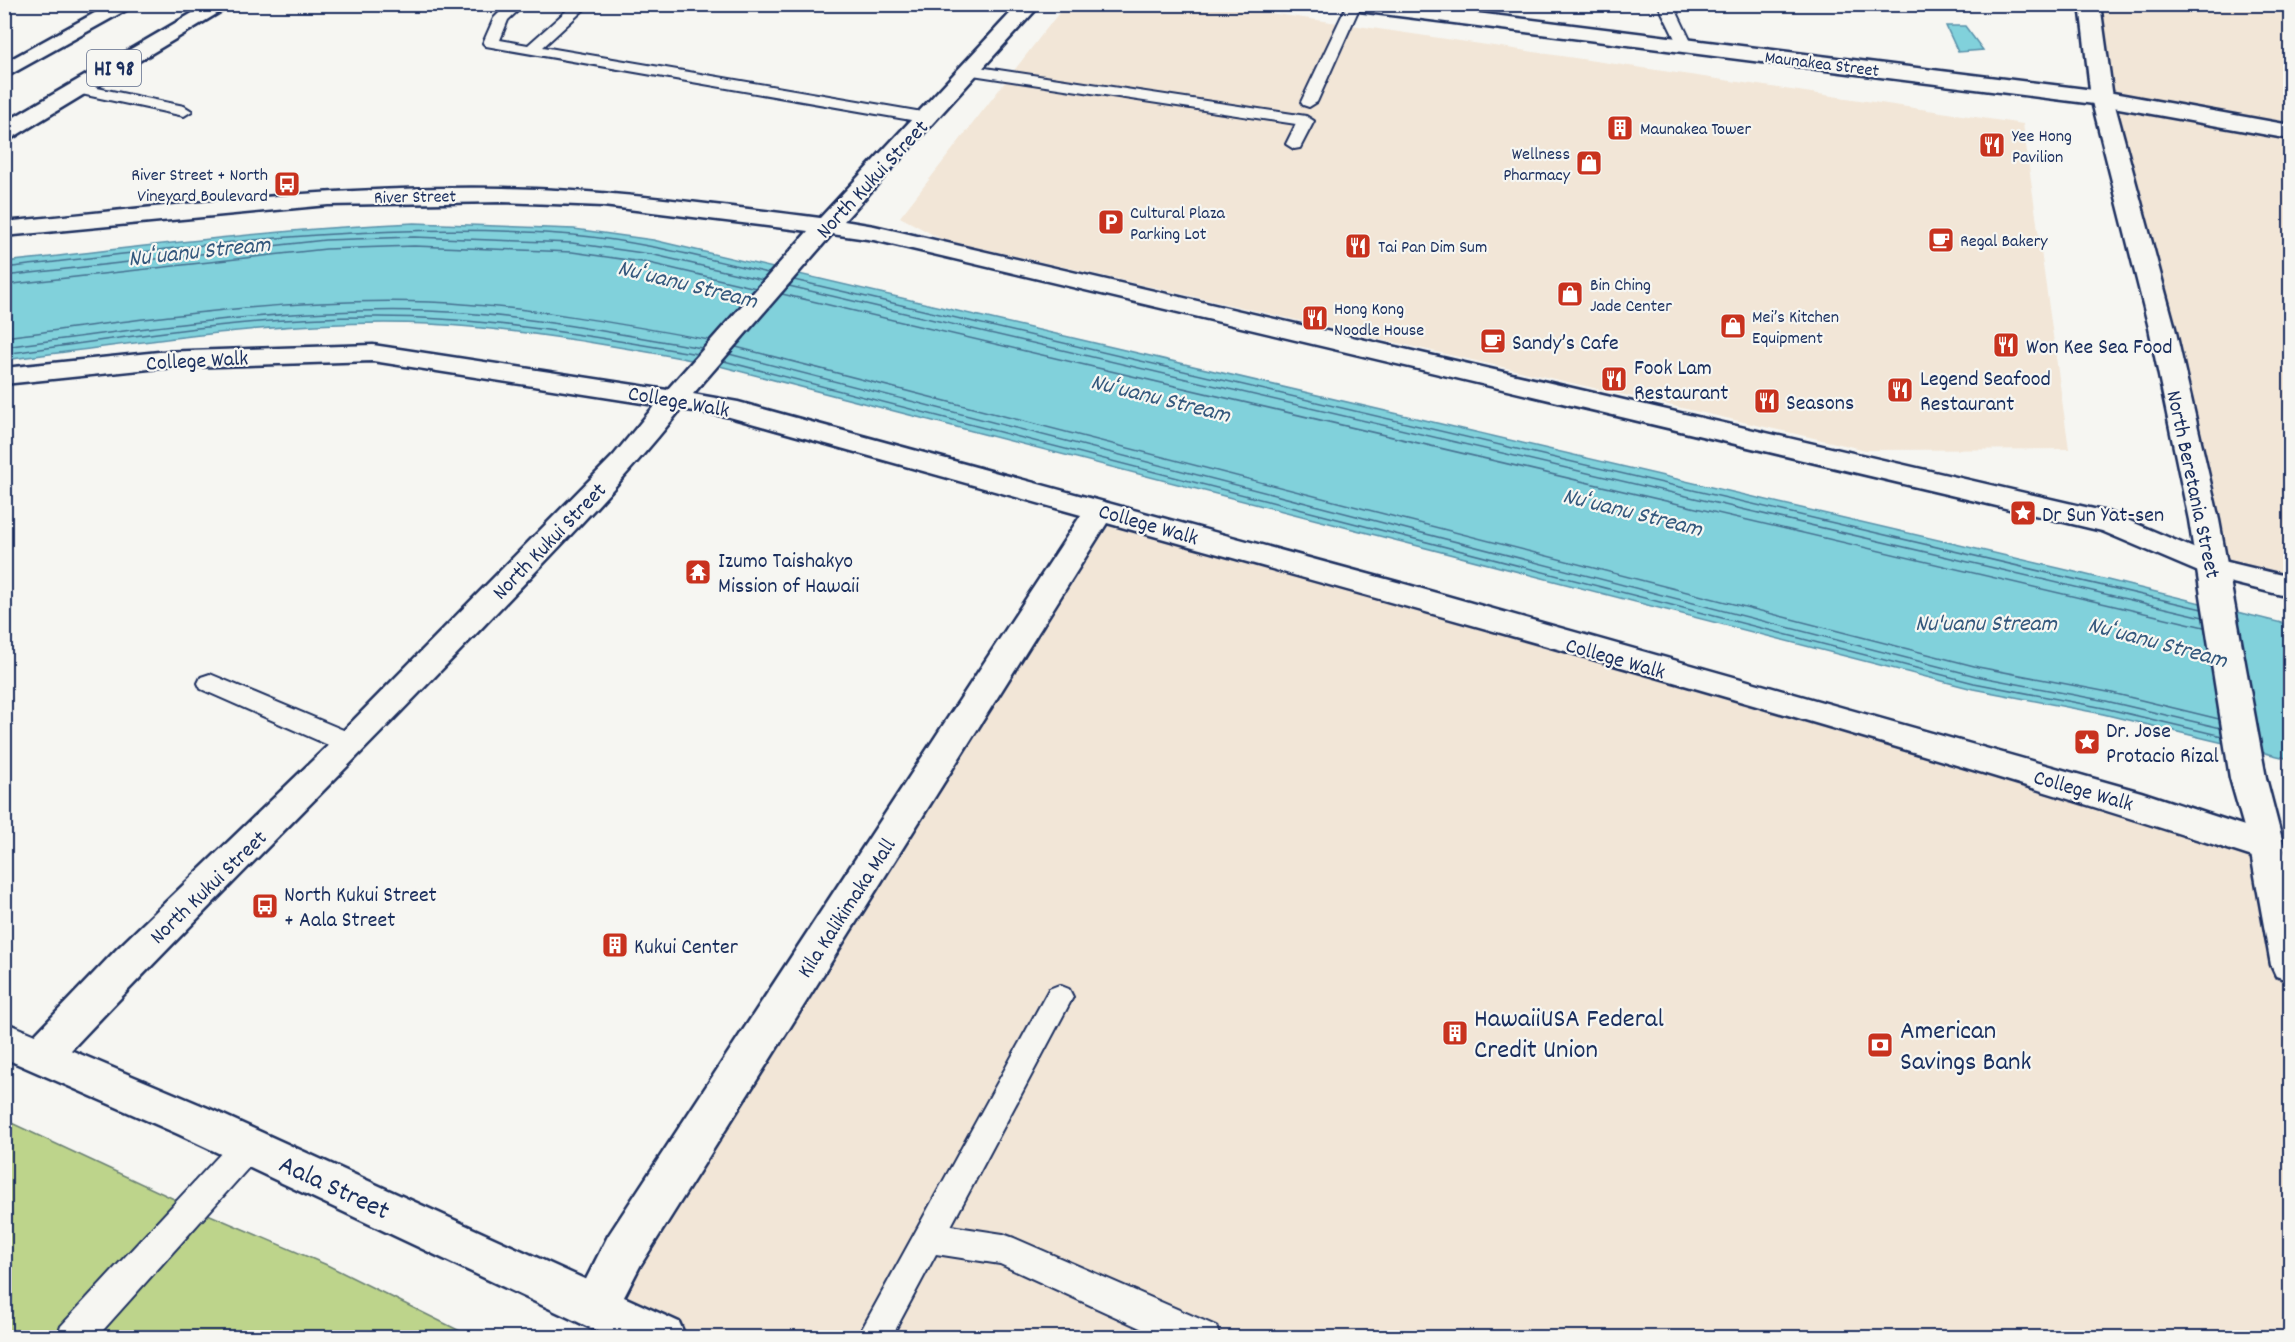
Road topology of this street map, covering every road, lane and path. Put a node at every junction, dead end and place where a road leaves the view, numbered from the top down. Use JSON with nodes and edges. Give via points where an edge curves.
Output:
{"nodes":[{"id":1,"x":127,"y":4,"type":"edge"},
{"id":2,"x":223,"y":4,"type":"edge"},
{"id":3,"x":518,"y":4,"type":"edge"},
{"id":4,"x":583,"y":4,"type":"edge"},
{"id":5,"x":1031,"y":4,"type":"edge"},
{"id":6,"x":1665,"y":4,"type":"edge"},
{"id":7,"x":2090,"y":4,"type":"edge"},
{"id":8,"x":1353,"y":5,"type":"edge"},
{"id":9,"x":1377,"y":6,"type":"edge"},
{"id":10,"x":1685,"y":46,"type":"junction"},
{"id":11,"x":531,"y":50,"type":"junction"},
{"id":12,"x":972,"y":71,"type":"junction"},
{"id":13,"x":4,"y":72,"type":"edge"},
{"id":14,"x":78,"y":89,"type":"junction"},
{"id":15,"x":2102,"y":98,"type":"junction"},
{"id":16,"x":1310,"y":102,"type":"dead end"},
{"id":17,"x":184,"y":111,"type":"dead end"},
{"id":18,"x":928,"y":118,"type":"junction"},
{"id":19,"x":2290,"y":132,"type":"edge"},
{"id":20,"x":4,"y":133,"type":"edge"},
{"id":21,"x":1294,"y":144,"type":"dead end"},
{"id":22,"x":826,"y":226,"type":"junction"},
{"id":23,"x":4,"y":229,"type":"edge"},
{"id":24,"x":4,"y":376,"type":"edge"},
{"id":25,"x":677,"y":398,"type":"junction"},
{"id":26,"x":1100,"y":510,"type":"junction"},
{"id":27,"x":2215,"y":569,"type":"junction"},
{"id":28,"x":2290,"y":587,"type":"edge"},
{"id":29,"x":210,"y":684,"type":"dead end"},
{"id":30,"x":351,"y":744,"type":"junction"},
{"id":31,"x":2268,"y":848,"type":"junction"},
{"id":32,"x":2290,"y":965,"type":"edge"},
{"id":33,"x":1059,"y":997,"type":"dead end"},
{"id":34,"x":23,"y":1047,"type":"edge"},
{"id":35,"x":248,"y":1146,"type":"junction"},
{"id":36,"x":927,"y":1238,"type":"junction"},
{"id":37,"x":595,"y":1307,"type":"junction"},
{"id":38,"x":73,"y":1338,"type":"edge"},
{"id":39,"x":663,"y":1338,"type":"edge"},
{"id":40,"x":873,"y":1338,"type":"edge"},
{"id":41,"x":1204,"y":1338,"type":"edge"}],
"edges":[{"from":1,"to":13,"type":"street","number":"HI 98"},
{"from":2,"to":14,"type":"street","number":"HI 98"},
{"from":3,"to":11,"type":"lane","via":[[501,18],[491,43]]},
{"from":4,"to":11,"type":"lane"},
{"from":5,"to":12,"type":"street","name":"North Kukui Street"},
{"from":6,"to":10,"type":"lane"},
{"from":7,"to":15,"type":"street","name":"North Beretania Street"},
{"from":8,"to":9,"type":"street","name":"Maunakea Street"},
{"from":8,"to":16,"type":"lane"},
{"from":9,"to":10,"type":"street","name":"Maunakea Street"},
{"from":10,"to":15,"type":"street","name":"Maunakea Street"},
{"from":11,"to":18,"type":"lane"},
{"from":12,"to":18,"type":"street","name":"North Kukui Street"},
{"from":12,"to":21,"type":"lane","via":[[1306,121]]},
{"from":14,"to":17,"type":"lane"},
{"from":14,"to":20,"type":"street","number":"HI 98"},
{"from":15,"to":19,"type":"street","name":"Maunakea Street"},
{"from":15,"to":27,"type":"street","name":"North Beretania Street","via":[[2162,328]]},
{"from":18,"to":22,"type":"street","name":"North Kukui Street"},
{"from":22,"to":23,"type":"street","name":"River Street","via":[[603,199],[502,195],[328,198]]},
{"from":22,"to":25,"type":"street","name":"North Kukui Street","via":[[704,362]]},
{"from":22,"to":27,"type":"street","name":"River Street","via":[[874,233],[2111,523]]},
{"from":24,"to":25,"type":"street","name":"College Walk","via":[[159,360],[373,353]]},
{"from":25,"to":26,"type":"street","name":"College Walk","via":[[728,408]]},
{"from":25,"to":30,"type":"street","name":"North Kukui Street","via":[[624,461]]},
{"from":26,"to":31,"type":"street","name":"College Walk","via":[[2141,806]]},
{"from":26,"to":37,"type":"street","name":"Kila Kalikimaka Mall","via":[[624,1251]]},
{"from":27,"to":28,"type":"street"},
{"from":27,"to":31,"type":"street","name":"North Beretania Street","via":[[2248,778]]},
{"from":29,"to":30,"type":"lane"},
{"from":30,"to":34,"type":"street","name":"North Kukui Street","via":[[131,960]]},
{"from":31,"to":32,"type":"street","name":"North Beretania Street"},
{"from":33,"to":36,"type":"lane"},
{"from":34,"to":35,"type":"street","name":"Aala Street"},
{"from":35,"to":37,"type":"street","name":"Aala Street"},
{"from":35,"to":38,"type":"lane"},
{"from":36,"to":40,"type":"lane"},
{"from":36,"to":41,"type":"lane","via":[[1003,1249]]},
{"from":37,"to":39,"type":"street","name":"Aala Street"}]}
